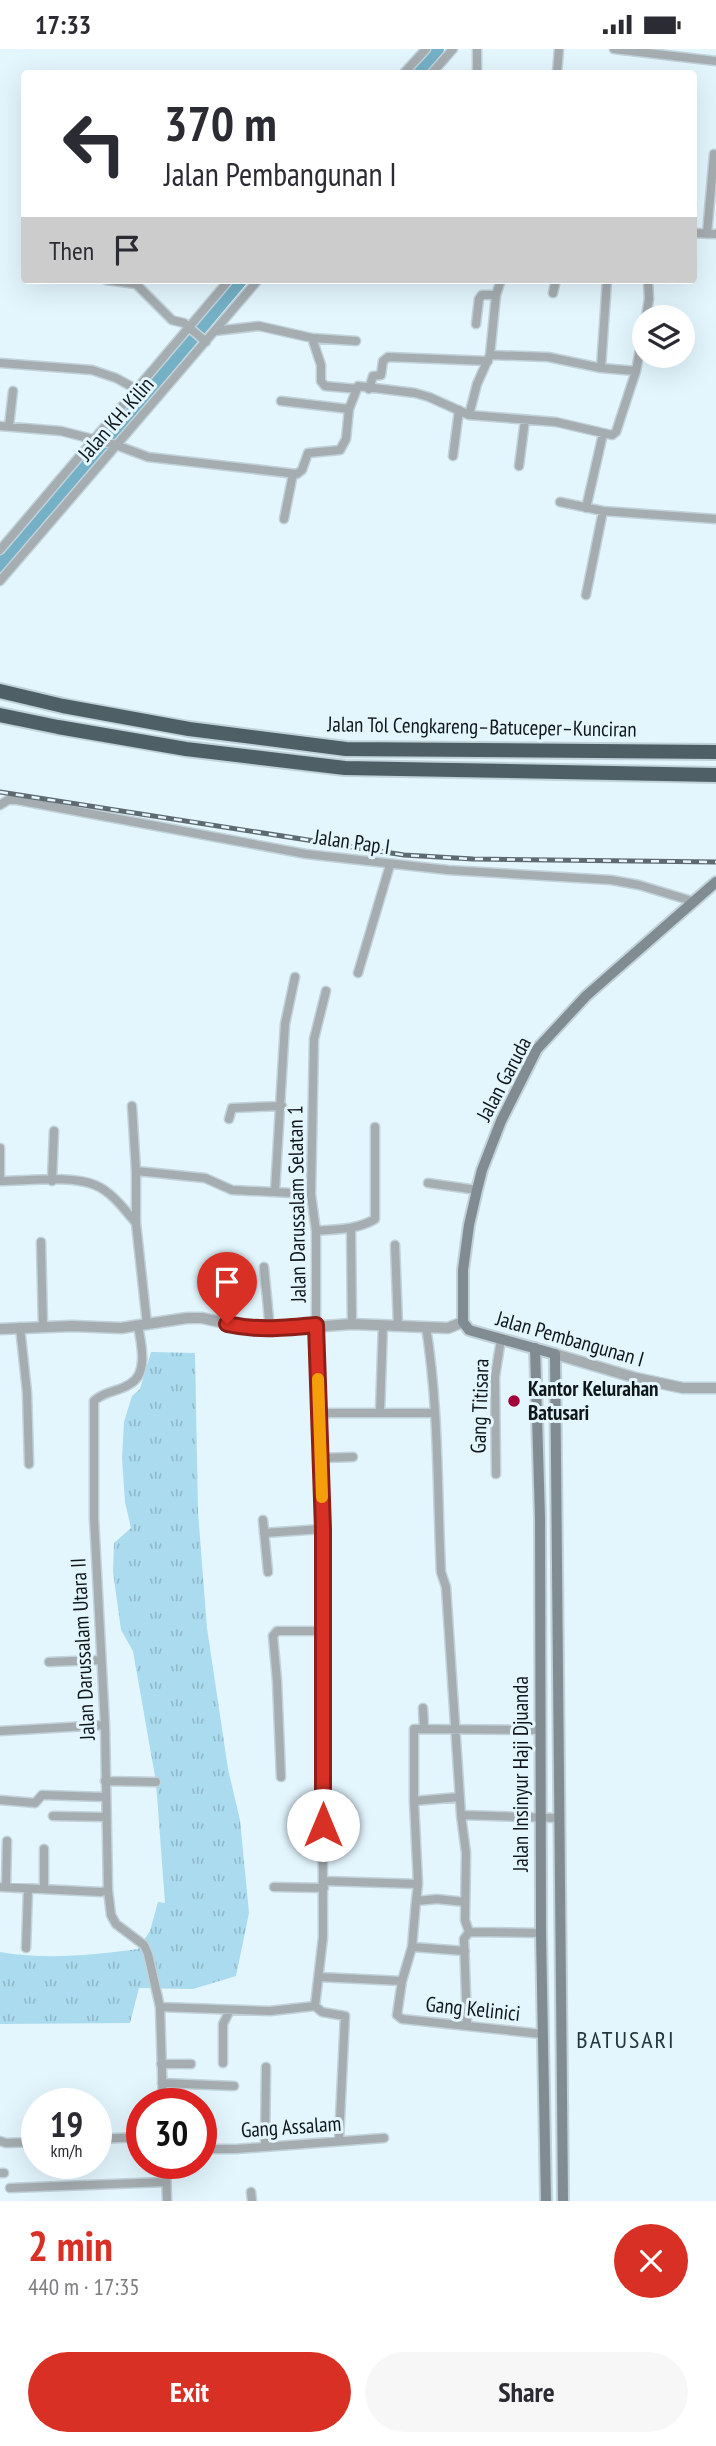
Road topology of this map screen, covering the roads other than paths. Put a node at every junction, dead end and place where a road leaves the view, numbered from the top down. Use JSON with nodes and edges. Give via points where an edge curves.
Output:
{"nodes":[{"id":1,"x":426,"y":49,"type":"edge"},
{"id":2,"x":453,"y":49,"type":"edge"},
{"id":3,"x":477,"y":49,"type":"edge"},
{"id":4,"x":559,"y":49,"type":"edge"},
{"id":5,"x":614,"y":49,"type":"edge"},
{"id":6,"x":716,"y":61,"type":"edge"},
{"id":7,"x":407,"y":70,"type":"edge"},
{"id":8,"x":437,"y":70,"type":"edge"},
{"id":9,"x":477,"y":70,"type":"edge"},
{"id":10,"x":557,"y":70,"type":"edge"},
{"id":11,"x":714,"y":154,"type":"edge"},
{"id":12,"x":711,"y":234,"type":"edge"},
{"id":13,"x":136,"y":284,"type":"edge"},
{"id":14,"x":227,"y":284,"type":"edge"},
{"id":15,"x":255,"y":284,"type":"edge"},
{"id":16,"x":500,"y":284,"type":"edge"},
{"id":17,"x":555,"y":284,"type":"edge"},
{"id":18,"x":607,"y":284,"type":"edge"},
{"id":19,"x":648,"y":284,"type":"edge"},
{"id":20,"x":553,"y":293,"type":"dead end"},
{"id":21,"x":496,"y":295,"type":"junction"},
{"id":22,"x":648,"y":305,"type":"edge"},
{"id":23,"x":476,"y":324,"type":"dead end"},
{"id":24,"x":215,"y":331,"type":"junction"},
{"id":25,"x":198,"y":335,"type":"junction"},
{"id":26,"x":312,"y":338,"type":"junction"},
{"id":27,"x":356,"y":341,"type":"dead end"},
{"id":28,"x":489,"y":358,"type":"junction"},
{"id":29,"x":0,"y":363,"type":"edge"},
{"id":30,"x":601,"y":367,"type":"junction"},
{"id":31,"x":637,"y":368,"type":"edge"},
{"id":32,"x":636,"y":371,"type":"junction"},
{"id":33,"x":357,"y":389,"type":"junction"},
{"id":34,"x":369,"y":389,"type":"junction"},
{"id":35,"x":138,"y":390,"type":"junction"},
{"id":36,"x":13,"y":391,"type":"dead end"},
{"id":37,"x":281,"y":401,"type":"dead end"},
{"id":38,"x":349,"y":409,"type":"junction"},
{"id":39,"x":459,"y":410,"type":"junction"},
{"id":40,"x":469,"y":415,"type":"junction"},
{"id":41,"x":524,"y":420,"type":"junction"},
{"id":42,"x":5,"y":426,"type":"edge"},
{"id":43,"x":603,"y":434,"type":"junction"},
{"id":44,"x":96,"y":441,"type":"junction"},
{"id":45,"x":113,"y":444,"type":"junction"},
{"id":46,"x":453,"y":456,"type":"dead end"},
{"id":47,"x":519,"y":466,"type":"dead end"},
{"id":48,"x":293,"y":474,"type":"junction"},
{"id":49,"x":560,"y":502,"type":"dead end"},
{"id":50,"x":586,"y":508,"type":"junction"},
{"id":51,"x":603,"y":511,"type":"junction"},
{"id":52,"x":284,"y":519,"type":"dead end"},
{"id":53,"x":716,"y":520,"type":"edge"},
{"id":54,"x":0,"y":550,"type":"edge"},
{"id":55,"x":0,"y":581,"type":"edge"},
{"id":56,"x":586,"y":595,"type":"dead end"},
{"id":57,"x":0,"y":691,"type":"edge"},
{"id":58,"x":0,"y":715,"type":"edge"},
{"id":59,"x":716,"y":752,"type":"edge"},
{"id":60,"x":716,"y":775,"type":"edge"},
{"id":61,"x":4,"y":803,"type":"edge"},
{"id":62,"x":390,"y":865,"type":"junction"},
{"id":63,"x":716,"y":882,"type":"edge"},
{"id":64,"x":692,"y":901,"type":"junction"},
{"id":65,"x":358,"y":973,"type":"dead end"},
{"id":66,"x":295,"y":977,"type":"dead end"},
{"id":67,"x":326,"y":991,"type":"dead end"},
{"id":68,"x":132,"y":1106,"type":"dead end"},
{"id":69,"x":282,"y":1106,"type":"junction"},
{"id":70,"x":229,"y":1119,"type":"dead end"},
{"id":71,"x":375,"y":1127,"type":"dead end"},
{"id":72,"x":54,"y":1131,"type":"dead end"},
{"id":73,"x":0,"y":1148,"type":"edge"},
{"id":74,"x":136,"y":1171,"type":"junction"},
{"id":75,"x":0,"y":1181,"type":"edge"},
{"id":76,"x":52,"y":1181,"type":"junction"},
{"id":77,"x":428,"y":1183,"type":"dead end"},
{"id":78,"x":477,"y":1190,"type":"junction"},
{"id":79,"x":275,"y":1191,"type":"junction"},
{"id":80,"x":312,"y":1193,"type":"junction"},
{"id":81,"x":135,"y":1223,"type":"junction"},
{"id":82,"x":351,"y":1228,"type":"junction"},
{"id":83,"x":316,"y":1231,"type":"junction"},
{"id":84,"x":41,"y":1242,"type":"dead end"},
{"id":85,"x":395,"y":1245,"type":"dead end"},
{"id":86,"x":264,"y":1267,"type":"dead end"},
{"id":87,"x":463,"y":1322,"type":"junction"},
{"id":88,"x":352,"y":1324,"type":"junction"},
{"id":89,"x":142,"y":1325,"type":"junction"},
{"id":90,"x":316,"y":1325,"type":"junction"},
{"id":91,"x":383,"y":1325,"type":"junction"},
{"id":92,"x":43,"y":1326,"type":"junction"},
{"id":93,"x":398,"y":1326,"type":"junction"},
{"id":94,"x":20,"y":1327,"type":"junction"},
{"id":95,"x":426,"y":1327,"type":"junction"},
{"id":96,"x":0,"y":1329,"type":"edge"},
{"id":97,"x":270,"y":1329,"type":"junction"},
{"id":98,"x":501,"y":1339,"type":"junction"},
{"id":99,"x":535,"y":1347,"type":"junction"},
{"id":100,"x":555,"y":1354,"type":"junction"},
{"id":101,"x":716,"y":1388,"type":"edge"},
{"id":102,"x":380,"y":1412,"type":"junction"},
{"id":103,"x":319,"y":1413,"type":"junction"},
{"id":104,"x":434,"y":1413,"type":"junction"},
{"id":105,"x":353,"y":1457,"type":"dead end"},
{"id":106,"x":321,"y":1458,"type":"junction"},
{"id":107,"x":29,"y":1464,"type":"dead end"},
{"id":108,"x":496,"y":1474,"type":"dead end"},
{"id":109,"x":263,"y":1520,"type":"dead end"},
{"id":110,"x":323,"y":1529,"type":"junction"},
{"id":111,"x":264,"y":1533,"type":"junction"},
{"id":112,"x":268,"y":1571,"type":"dead end"},
{"id":113,"x":322,"y":1632,"type":"junction"},
{"id":114,"x":101,"y":1660,"type":"junction"},
{"id":115,"x":49,"y":1663,"type":"dead end"},
{"id":116,"x":423,"y":1708,"type":"dead end"},
{"id":117,"x":105,"y":1725,"type":"junction"},
{"id":118,"x":424,"y":1728,"type":"junction"},
{"id":119,"x":454,"y":1728,"type":"junction"},
{"id":120,"x":0,"y":1731,"type":"edge"},
{"id":121,"x":541,"y":1731,"type":"junction"},
{"id":122,"x":281,"y":1777,"type":"dead end"},
{"id":123,"x":105,"y":1781,"type":"junction"},
{"id":124,"x":156,"y":1783,"type":"dead end"},
{"id":125,"x":105,"y":1797,"type":"junction"},
{"id":126,"x":460,"y":1797,"type":"junction"},
{"id":127,"x":0,"y":1800,"type":"edge"},
{"id":128,"x":414,"y":1801,"type":"junction"},
{"id":129,"x":53,"y":1815,"type":"dead end"},
{"id":130,"x":461,"y":1815,"type":"junction"},
{"id":131,"x":106,"y":1817,"type":"junction"},
{"id":132,"x":541,"y":1818,"type":"junction"},
{"id":133,"x":559,"y":1818,"type":"junction"},
{"id":134,"x":7,"y":1841,"type":"dead end"},
{"id":135,"x":44,"y":1849,"type":"dead end"},
{"id":136,"x":324,"y":1884,"type":"junction"},
{"id":137,"x":418,"y":1884,"type":"junction"},
{"id":138,"x":3,"y":1887,"type":"edge"},
{"id":139,"x":275,"y":1887,"type":"dead end"},
{"id":140,"x":28,"y":1889,"type":"junction"},
{"id":141,"x":44,"y":1889,"type":"junction"},
{"id":142,"x":108,"y":1890,"type":"junction"},
{"id":143,"x":416,"y":1901,"type":"junction"},
{"id":144,"x":465,"y":1902,"type":"junction"},
{"id":145,"x":468,"y":1932,"type":"junction"},
{"id":146,"x":541,"y":1933,"type":"junction"},
{"id":147,"x":412,"y":1947,"type":"junction"},
{"id":148,"x":26,"y":1948,"type":"dead end"},
{"id":149,"x":465,"y":1951,"type":"junction"},
{"id":150,"x":319,"y":1977,"type":"junction"},
{"id":151,"x":402,"y":1981,"type":"junction"},
{"id":152,"x":315,"y":2006,"type":"junction"},
{"id":153,"x":160,"y":2007,"type":"junction"},
{"id":154,"x":230,"y":2010,"type":"junction"},
{"id":155,"x":467,"y":2024,"type":"junction"},
{"id":156,"x":542,"y":2034,"type":"junction"},
{"id":157,"x":223,"y":2063,"type":"dead end"},
{"id":158,"x":161,"y":2064,"type":"junction"},
{"id":159,"x":191,"y":2064,"type":"dead end"},
{"id":160,"x":266,"y":2067,"type":"dead end"},
{"id":161,"x":162,"y":2083,"type":"junction"},
{"id":162,"x":234,"y":2086,"type":"dead end"},
{"id":163,"x":162,"y":2088,"type":"edge"},
{"id":164,"x":561,"y":2123,"type":"junction"},
{"id":165,"x":545,"y":2129,"type":"junction"},
{"id":166,"x":561,"y":2136,"type":"junction"},
{"id":167,"x":384,"y":2138,"type":"dead end"},
{"id":168,"x":340,"y":2140,"type":"junction"},
{"id":169,"x":0,"y":2141,"type":"edge"},
{"id":170,"x":21,"y":2143,"type":"edge"},
{"id":171,"x":265,"y":2147,"type":"junction"},
{"id":172,"x":217,"y":2148,"type":"edge"},
{"id":173,"x":166,"y":2182,"type":"joint"},
{"id":174,"x":10,"y":2188,"type":"dead end"},
{"id":175,"x":167,"y":2201,"type":"edge"},
{"id":176,"x":546,"y":2201,"type":"edge"},
{"id":177,"x":563,"y":2201,"type":"edge"}],
"edges":[{"from":1,"to":7,"type":"street"},
{"from":2,"to":8,"type":"street"},
{"from":3,"to":9,"type":"street"},
{"from":4,"to":10,"type":"street"},
{"from":5,"to":6,"type":"street"},
{"from":11,"to":12,"type":"street"},
{"from":13,"to":25,"type":"street","via":[[172,320]]},
{"from":14,"to":25,"type":"street","name":"Jalan KH. Kilin"},
{"from":15,"to":24,"type":"street","name":"Jalan KH. Kilin"},
{"from":16,"to":21,"type":"street"},
{"from":17,"to":20,"type":"street"},
{"from":18,"to":30,"type":"street"},
{"from":19,"to":22,"type":"street"},
{"from":21,"to":23,"type":"street","via":[[479,299]]},
{"from":21,"to":28,"type":"street"},
{"from":24,"to":25,"type":"street","name":"Jalan KH. Kilin"},
{"from":24,"to":26,"type":"street","via":[[259,326]]},
{"from":25,"to":35,"type":"street","name":"Jalan KH. Kilin"},
{"from":25,"to":45,"type":"street","name":"Jalan KH. Kilin"},
{"from":26,"to":27,"type":"street"},
{"from":26,"to":33,"type":"street","via":[[325,386]]},
{"from":28,"to":30,"type":"street","via":[[548,357]]},
{"from":28,"to":34,"type":"street","via":[[388,357],[381,375],[370,380]]},
{"from":28,"to":40,"type":"street"},
{"from":29,"to":35,"type":"street","via":[[92,370]]},
{"from":30,"to":32,"type":"street"},
{"from":31,"to":32,"type":"street"},
{"from":32,"to":43,"type":"street","via":[[616,432]]},
{"from":33,"to":34,"type":"street"},
{"from":33,"to":38,"type":"street"},
{"from":34,"to":39,"type":"street","via":[[415,393]]},
{"from":35,"to":44,"type":"street","name":"Jalan KH. Kilin"},
{"from":36,"to":42,"type":"street"},
{"from":37,"to":38,"type":"street"},
{"from":38,"to":48,"type":"street","via":[[346,439],[340,450],[308,453],[302,470]]},
{"from":39,"to":40,"type":"street"},
{"from":39,"to":46,"type":"street"},
{"from":40,"to":41,"type":"street"},
{"from":41,"to":43,"type":"street","via":[[556,422]]},
{"from":41,"to":47,"type":"street"},
{"from":42,"to":44,"type":"street","via":[[61,431]]},
{"from":43,"to":50,"type":"street"},
{"from":44,"to":45,"type":"street"},
{"from":44,"to":54,"type":"street","name":"Jalan KH. Kilin"},
{"from":45,"to":48,"type":"street","via":[[148,457]]},
{"from":45,"to":55,"type":"street","name":"Jalan KH. Kilin"},
{"from":48,"to":52,"type":"street"},
{"from":49,"to":50,"type":"street"},
{"from":50,"to":51,"type":"street"},
{"from":51,"to":53,"type":"street"},
{"from":51,"to":56,"type":"street"},
{"from":57,"to":59,"type":"highway","name":"Jalan Tol Cengkareng–Batuceper–Kunciran","via":[[189,729],[346,749]]},
{"from":58,"to":60,"type":"highway","name":"Jalan Tol Cengkareng–Batuceper–Kunciran","via":[[186,749],[345,768]]},
{"from":61,"to":62,"type":"street","name":"Jalan Pap I"},
{"from":62,"to":64,"type":"street","name":"Jalan Pap I","via":[[611,880]]},
{"from":62,"to":65,"type":"street"},
{"from":63,"to":64,"type":"main road","name":"Jalan Garuda"},
{"from":64,"to":78,"type":"main road","name":"Jalan Garuda","via":[[586,996],[537,1049],[501,1121]]},
{"from":66,"to":69,"type":"street","via":[[285,1024]]},
{"from":67,"to":80,"type":"street","name":"Jalan Darussalam Selatan 1","via":[[314,1039]]},
{"from":68,"to":74,"type":"street"},
{"from":69,"to":70,"type":"street","via":[[232,1108]]},
{"from":69,"to":79,"type":"street"},
{"from":71,"to":82,"type":"street","via":[[375,1219]]},
{"from":72,"to":76,"type":"street"},
{"from":73,"to":75,"type":"street"},
{"from":74,"to":79,"type":"street","via":[[205,1178],[232,1190]]},
{"from":74,"to":81,"type":"street"},
{"from":75,"to":76,"type":"street"},
{"from":76,"to":81,"type":"street","via":[[94,1185]]},
{"from":77,"to":78,"type":"street"},
{"from":78,"to":87,"type":"main road","name":"Jalan Garuda","via":[[463,1270]]},
{"from":79,"to":80,"type":"street"},
{"from":80,"to":83,"type":"street","name":"Jalan Darussalam Selatan 1"},
{"from":81,"to":89,"type":"street"},
{"from":82,"to":83,"type":"street"},
{"from":82,"to":88,"type":"street"},
{"from":83,"to":90,"type":"street","name":"Jalan Darussalam Selatan 1"},
{"from":84,"to":92,"type":"street"},
{"from":85,"to":93,"type":"street"},
{"from":86,"to":97,"type":"street"},
{"from":87,"to":95,"type":"street","name":"Jalan Pembangunan I","via":[[448,1328]]},
{"from":87,"to":98,"type":"main road","name":"Jalan Pembangunan I","via":[[469,1330]]},
{"from":88,"to":90,"type":"street","name":"Jalan Pembangunan I"},
{"from":88,"to":91,"type":"street","name":"Jalan Pembangunan I"},
{"from":89,"to":92,"type":"street","name":"Jalan Pembangunan I"},
{"from":89,"to":97,"type":"street","name":"Jalan Pembangunan I","via":[[194,1318]]},
{"from":89,"to":114,"type":"street","name":"Jalan Darussalam Utara II","via":[[140,1373],[131,1384],[94,1401]]},
{"from":90,"to":97,"type":"street","name":"Jalan Pembangunan I"},
{"from":90,"to":103,"type":"street","name":"Jalan Darussalam Selatan 1"},
{"from":91,"to":93,"type":"street","name":"Jalan Pembangunan I"},
{"from":91,"to":102,"type":"street"},
{"from":92,"to":94,"type":"street","name":"Jalan Pembangunan I"},
{"from":93,"to":95,"type":"street","name":"Jalan Pembangunan I"},
{"from":94,"to":96,"type":"street","name":"Jalan Pembangunan I"},
{"from":94,"to":107,"type":"street"},
{"from":95,"to":104,"type":"street"},
{"from":98,"to":99,"type":"main road","name":"Jalan Pembangunan I"},
{"from":98,"to":108,"type":"street","name":"Gang Titisara","via":[[495,1377]]},
{"from":99,"to":100,"type":"main road","name":"Jalan Pembangunan I"},
{"from":99,"to":121,"type":"main road","name":"Jalan Insinyur Haji Djuanda"},
{"from":100,"to":101,"type":"street","name":"Jalan Pembangunan I","via":[[671,1386]]},
{"from":100,"to":133,"type":"main road","name":"Jalan Insinyur Haji Djuanda"},
{"from":102,"to":103,"type":"street"},
{"from":102,"to":104,"type":"street"},
{"from":103,"to":106,"type":"street","name":"Jalan Darussalam Selatan 1"},
{"from":104,"to":119,"type":"street"},
{"from":105,"to":106,"type":"street"},
{"from":106,"to":110,"type":"street","name":"Jalan Darussalam Selatan 1"},
{"from":109,"to":111,"type":"street"},
{"from":110,"to":111,"type":"street"},
{"from":110,"to":113,"type":"street","name":"Jalan Darussalam Selatan 1"},
{"from":111,"to":112,"type":"street"},
{"from":113,"to":122,"type":"street","via":[[277,1631],[273,1636]]},
{"from":113,"to":136,"type":"street","name":"Jalan Darussalam Selatan 1"},
{"from":114,"to":115,"type":"street"},
{"from":114,"to":117,"type":"street","name":"Jalan Darussalam Utara II"},
{"from":116,"to":118,"type":"street"},
{"from":117,"to":120,"type":"street"},
{"from":117,"to":123,"type":"street","name":"Jalan Darussalam Utara II"},
{"from":118,"to":119,"type":"street"},
{"from":118,"to":128,"type":"street","via":[[413,1733]]},
{"from":119,"to":121,"type":"street"},
{"from":119,"to":126,"type":"street"},
{"from":121,"to":132,"type":"main road","name":"Jalan Insinyur Haji Djuanda"},
{"from":123,"to":124,"type":"street"},
{"from":123,"to":125,"type":"street","name":"Jalan Darussalam Utara II"},
{"from":125,"to":127,"type":"street","via":[[42,1795],[35,1803]]},
{"from":125,"to":131,"type":"street","name":"Jalan Darussalam Utara II"},
{"from":126,"to":128,"type":"street"},
{"from":126,"to":130,"type":"street"},
{"from":128,"to":137,"type":"street"},
{"from":129,"to":131,"type":"street"},
{"from":130,"to":132,"type":"street"},
{"from":130,"to":144,"type":"street"},
{"from":131,"to":142,"type":"street","name":"Jalan Darussalam Utara II"},
{"from":132,"to":133,"type":"street"},
{"from":132,"to":146,"type":"main road","name":"Jalan Insinyur Haji Djuanda"},
{"from":133,"to":164,"type":"main road","name":"Jalan Insinyur Haji Djuanda"},
{"from":134,"to":138,"type":"street"},
{"from":135,"to":141,"type":"street"},
{"from":136,"to":137,"type":"street"},
{"from":136,"to":139,"type":"street"},
{"from":136,"to":150,"type":"street","name":"Jalan Darussalam Selatan 1"},
{"from":137,"to":143,"type":"street"},
{"from":138,"to":140,"type":"street"},
{"from":140,"to":141,"type":"street"},
{"from":140,"to":148,"type":"street"},
{"from":141,"to":142,"type":"street"},
{"from":142,"to":153,"type":"street","name":"Jalan Darussalam Utara II","via":[[116,1923],[144,1945]]},
{"from":143,"to":144,"type":"street"},
{"from":143,"to":147,"type":"street"},
{"from":144,"to":145,"type":"street"},
{"from":145,"to":146,"type":"street"},
{"from":145,"to":149,"type":"street"},
{"from":146,"to":156,"type":"main road","name":"Jalan Insinyur Haji Djuanda"},
{"from":147,"to":149,"type":"street"},
{"from":147,"to":151,"type":"street"},
{"from":149,"to":155,"type":"street"},
{"from":150,"to":151,"type":"street"},
{"from":150,"to":152,"type":"street","name":"Jalan Darussalam Selatan 1"},
{"from":151,"to":155,"type":"street","name":"Gang Kelinici","via":[[396,2014],[400,2018]]},
{"from":152,"to":154,"type":"street"},
{"from":152,"to":168,"type":"street","via":[[345,2016]]},
{"from":153,"to":154,"type":"street"},
{"from":153,"to":158,"type":"street","name":"Jalan Darussalam Utara II"},
{"from":154,"to":157,"type":"street","via":[[223,2024]]},
{"from":155,"to":156,"type":"street","name":"Gang Kelinici"},
{"from":156,"to":165,"type":"main road","name":"Jalan Insinyur Haji Djuanda"},
{"from":158,"to":159,"type":"street"},
{"from":158,"to":161,"type":"street","name":"Jalan Darussalam Utara II"},
{"from":160,"to":171,"type":"street"},
{"from":161,"to":162,"type":"street"},
{"from":161,"to":163,"type":"street","name":"Jalan Darussalam Utara II"},
{"from":164,"to":165,"type":"main road"},
{"from":164,"to":166,"type":"main road","name":"Jalan Insinyur Haji Djuanda"},
{"from":165,"to":166,"type":"main road"},
{"from":165,"to":176,"type":"main road","name":"Jalan Insinyur Haji Djuanda"},
{"from":166,"to":177,"type":"main road","name":"Jalan Insinyur Haji Djuanda"},
{"from":167,"to":168,"type":"street","name":"Gang Assalam"},
{"from":168,"to":171,"type":"street","name":"Gang Assalam"},
{"from":169,"to":170,"type":"street"},
{"from":171,"to":172,"type":"street","name":"Gang Assalam"},
{"from":173,"to":174,"type":"street"},
{"from":173,"to":175,"type":"street"}]}
